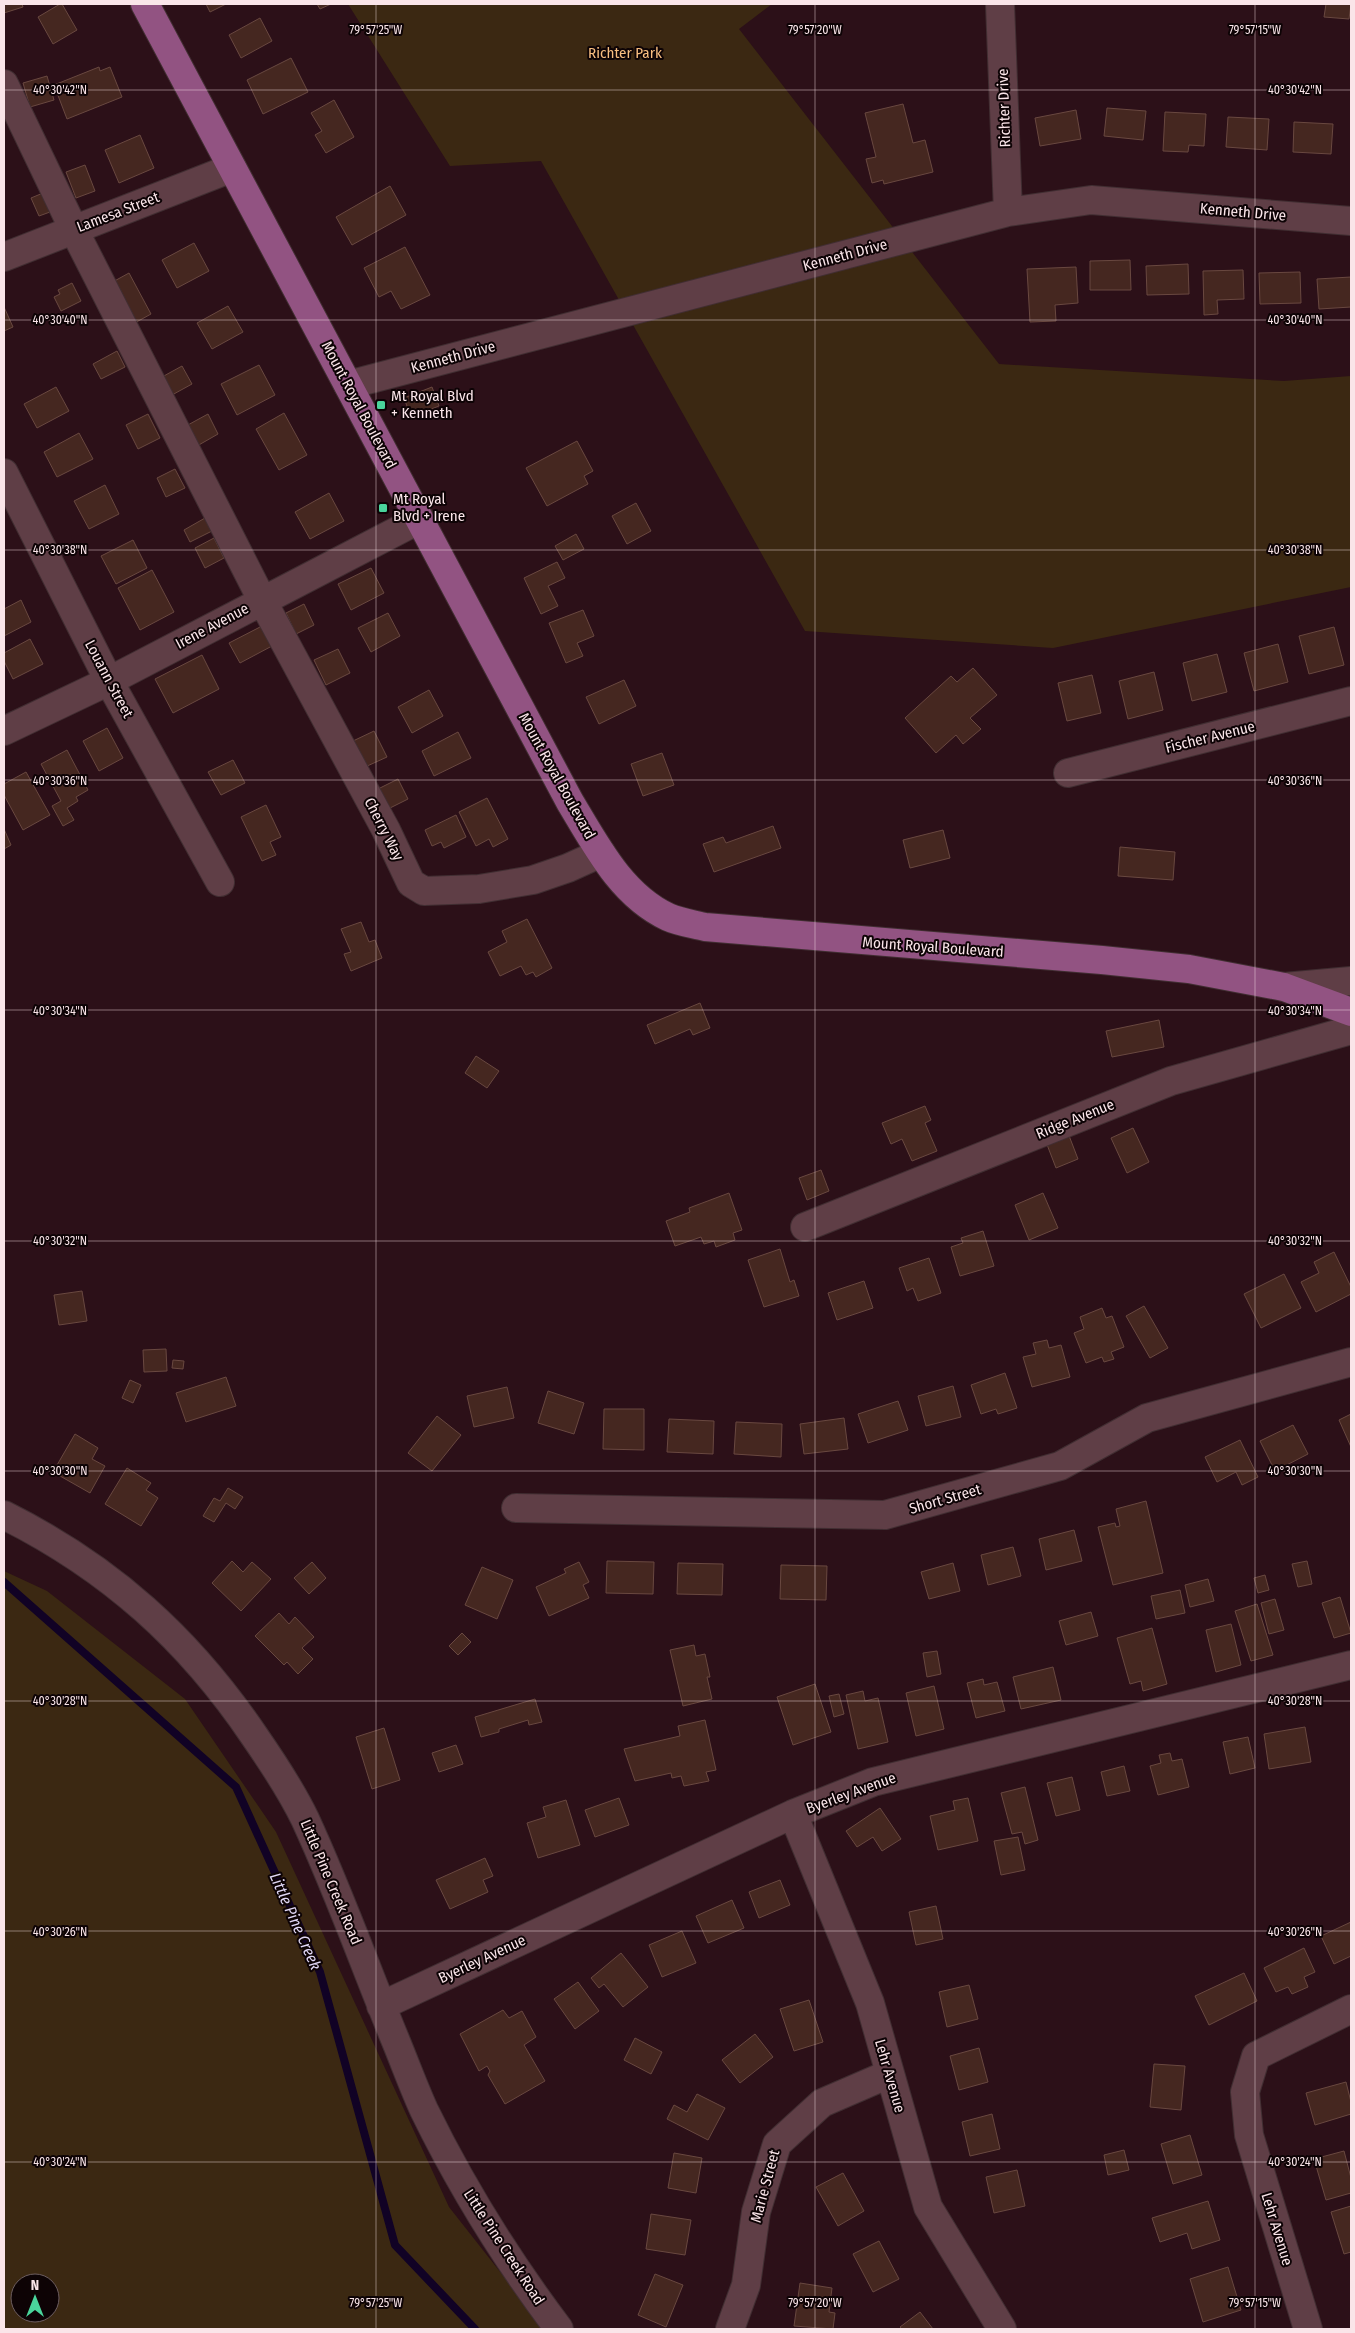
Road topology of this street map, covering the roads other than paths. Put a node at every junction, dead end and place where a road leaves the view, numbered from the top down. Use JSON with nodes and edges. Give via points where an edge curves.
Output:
{"nodes":[{"id":1,"x":145,"y":4,"type":"edge"},
{"id":2,"x":1000,"y":4,"type":"edge"},
{"id":3,"x":4,"y":84,"type":"edge"},
{"id":4,"x":232,"y":168,"type":"junction"},
{"id":5,"x":1008,"y":212,"type":"junction"},
{"id":6,"x":1351,"y":221,"type":"edge"},
{"id":7,"x":74,"y":230,"type":"junction"},
{"id":8,"x":4,"y":257,"type":"edge"},
{"id":9,"x":348,"y":385,"type":"junction"},
{"id":10,"x":4,"y":473,"type":"edge"},
{"id":11,"x":420,"y":519,"type":"junction"},
{"id":12,"x":262,"y":600,"type":"junction"},
{"id":13,"x":109,"y":681,"type":"junction"},
{"id":14,"x":1351,"y":701,"type":"edge"},
{"id":15,"x":4,"y":731,"type":"edge"},
{"id":16,"x":1068,"y":773,"type":"dead end"},
{"id":17,"x":601,"y":853,"type":"junction"},
{"id":18,"x":220,"y":882,"type":"dead end"},
{"id":19,"x":1351,"y":981,"type":"edge"},
{"id":20,"x":1284,"y":987,"type":"junction"},
{"id":21,"x":1351,"y":1012,"type":"edge"},
{"id":22,"x":1351,"y":1030,"type":"edge"},
{"id":23,"x":805,"y":1226,"type":"dead end"},
{"id":24,"x":1351,"y":1362,"type":"edge"},
{"id":25,"x":516,"y":1508,"type":"dead end"},
{"id":26,"x":4,"y":1515,"type":"edge"},
{"id":27,"x":1351,"y":1664,"type":"edge"},
{"id":28,"x":793,"y":1814,"type":"junction"},
{"id":29,"x":381,"y":2006,"type":"junction"},
{"id":30,"x":1351,"y":2009,"type":"edge"},
{"id":31,"x":888,"y":2074,"type":"junction"},
{"id":32,"x":559,"y":2329,"type":"edge"},
{"id":33,"x":730,"y":2329,"type":"edge"},
{"id":34,"x":1002,"y":2329,"type":"edge"},
{"id":35,"x":1308,"y":2329,"type":"edge"}],
"edges":[{"from":1,"to":4,"type":"main road","name":"Mount Royal Boulevard"},
{"from":2,"to":5,"type":"street","name":"Richter Drive"},
{"from":3,"to":7,"type":"street","name":"Cherry Way"},
{"from":4,"to":7,"type":"street","name":"Lamesa Street"},
{"from":4,"to":9,"type":"main road","name":"Mount Royal Boulevard"},
{"from":5,"to":6,"type":"street","name":"Kenneth Drive","via":[[1091,200]]},
{"from":5,"to":9,"type":"street","name":"Kenneth Drive"},
{"from":7,"to":8,"type":"street","name":"Lamesa Street"},
{"from":7,"to":12,"type":"street","name":"Cherry Way"},
{"from":9,"to":11,"type":"main road","name":"Mount Royal Boulevard"},
{"from":10,"to":13,"type":"street","name":"Louann Street"},
{"from":11,"to":12,"type":"street","name":"Irene Avenue"},
{"from":11,"to":17,"type":"main road","name":"Mount Royal Boulevard","via":[[566,795]]},
{"from":12,"to":13,"type":"street","name":"Irene Avenue"},
{"from":12,"to":17,"type":"street","name":"Cherry Way","via":[[386,830],[411,883],[424,891],[479,889],[533,880]]},
{"from":13,"to":15,"type":"street","name":"Irene Avenue"},
{"from":13,"to":18,"type":"street","name":"Louann Street"},
{"from":14,"to":16,"type":"street","name":"Fischer Avenue"},
{"from":17,"to":20,"type":"main road","name":"Mount Royal Boulevard","via":[[619,878],[645,902],[669,917],[705,927],[1189,969]]},
{"from":19,"to":20,"type":"street"},
{"from":20,"to":21,"type":"main road","name":"Mount Royal Boulevard"},
{"from":22,"to":23,"type":"street","name":"Ridge Avenue","via":[[1171,1081]]},
{"from":24,"to":25,"type":"street","name":"Short Street","via":[[1147,1418],[1060,1466],[885,1515]]},
{"from":26,"to":29,"type":"street","name":"Little Pine Creek Road","via":[[107,1577],[150,1612],[201,1664],[236,1708],[276,1767],[304,1818]]},
{"from":27,"to":28,"type":"street","name":"Byerley Avenue","via":[[873,1782]]},
{"from":28,"to":29,"type":"street","name":"Byerley Avenue"},
{"from":28,"to":31,"type":"street","name":"Lehr Avenue","via":[[870,2003]]},
{"from":29,"to":32,"type":"street","name":"Little Pine Creek Road","via":[[423,2108],[458,2178],[490,2231]]},
{"from":30,"to":35,"type":"street","name":"Lehr Avenue","via":[[1256,2056],[1245,2092],[1249,2135]]},
{"from":31,"to":33,"type":"street","name":"Marie Street","via":[[822,2103],[776,2144],[756,2212],[746,2285]]},
{"from":31,"to":34,"type":"street","name":"Lehr Avenue","via":[[928,2207]]}]}
